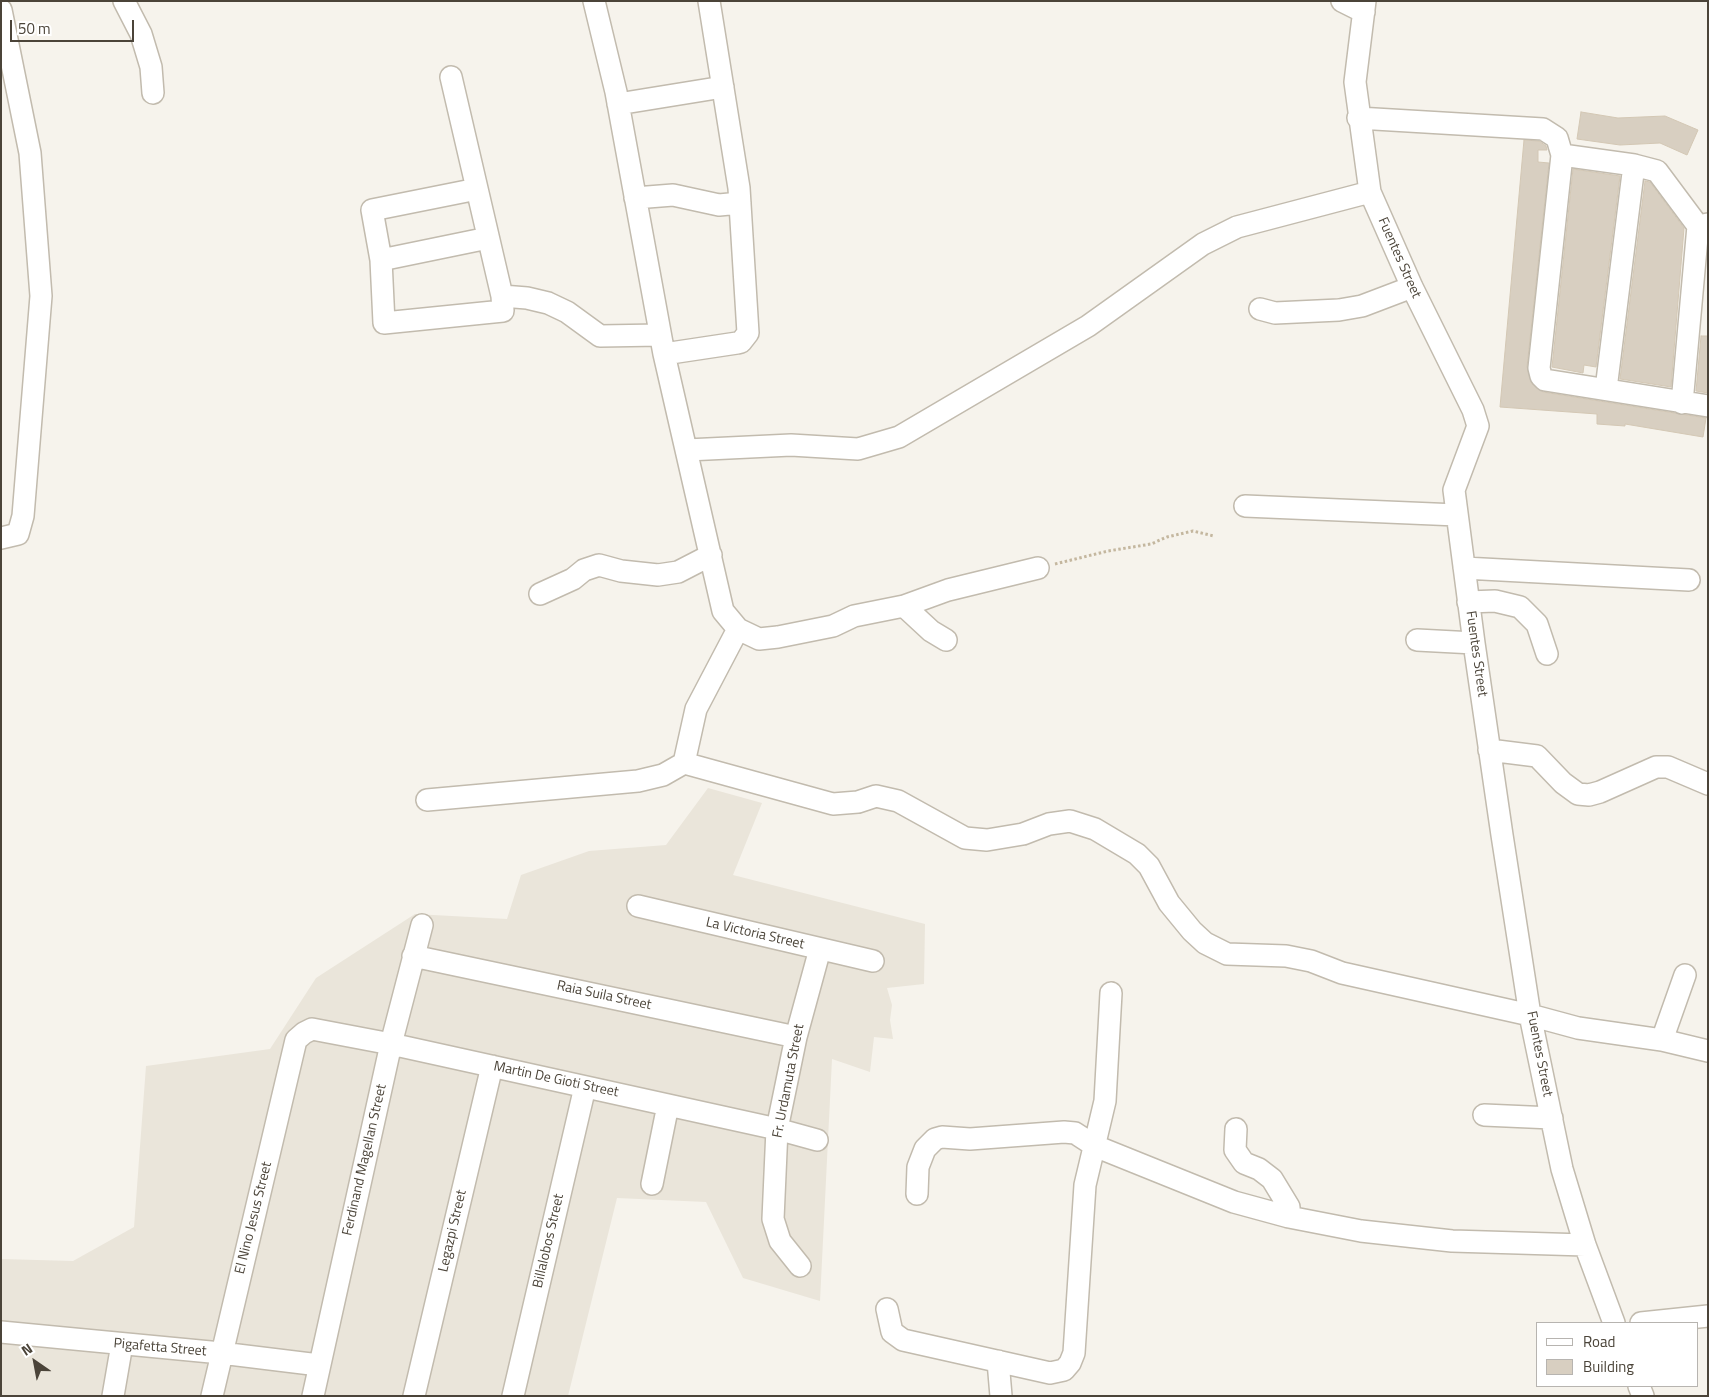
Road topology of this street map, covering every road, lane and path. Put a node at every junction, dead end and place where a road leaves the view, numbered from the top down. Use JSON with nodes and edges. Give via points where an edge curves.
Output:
{"nodes":[{"id":1,"x":124,"y":1,"type":"edge"},
{"id":2,"x":594,"y":1,"type":"edge"},
{"id":3,"x":710,"y":1,"type":"edge"},
{"id":4,"x":1342,"y":1,"type":"edge"},
{"id":5,"x":1365,"y":7,"type":"edge"},
{"id":6,"x":1,"y":10,"type":"edge"},
{"id":7,"x":452,"y":77,"type":"dead end"},
{"id":8,"x":723,"y":87,"type":"junction"},
{"id":9,"x":153,"y":93,"type":"dead end"},
{"id":10,"x":618,"y":104,"type":"junction"},
{"id":11,"x":1358,"y":118,"type":"junction"},
{"id":12,"x":1562,"y":155,"type":"junction"},
{"id":13,"x":1634,"y":165,"type":"junction"},
{"id":14,"x":477,"y":189,"type":"junction"},
{"id":15,"x":1370,"y":192,"type":"junction"},
{"id":16,"x":635,"y":198,"type":"junction"},
{"id":17,"x":740,"y":203,"type":"junction"},
{"id":18,"x":1703,"y":225,"type":"edge"},
{"id":19,"x":488,"y":238,"type":"junction"},
{"id":20,"x":381,"y":260,"type":"junction"},
{"id":21,"x":1412,"y":287,"type":"junction"},
{"id":22,"x":502,"y":296,"type":"junction"},
{"id":23,"x":1260,"y":309,"type":"dead end"},
{"id":24,"x":662,"y":344,"type":"junction"},
{"id":25,"x":1606,"y":389,"type":"junction"},
{"id":26,"x":1682,"y":403,"type":"junction"},
{"id":27,"x":1708,"y":406,"type":"edge"},
{"id":28,"x":687,"y":450,"type":"junction"},
{"id":29,"x":1244,"y":506,"type":"dead end"},
{"id":30,"x":1457,"y":515,"type":"junction"},
{"id":31,"x":1214,"y":536,"type":"dead end"},
{"id":32,"x":1,"y":538,"type":"edge"},
{"id":33,"x":711,"y":555,"type":"junction"},
{"id":34,"x":1038,"y":568,"type":"joint"},
{"id":35,"x":1464,"y":568,"type":"junction"},
{"id":36,"x":1689,"y":580,"type":"dead end"},
{"id":37,"x":540,"y":594,"type":"dead end"},
{"id":38,"x":1468,"y":602,"type":"junction"},
{"id":39,"x":904,"y":606,"type":"junction"},
{"id":40,"x":738,"y":629,"type":"junction"},
{"id":41,"x":946,"y":640,"type":"dead end"},
{"id":42,"x":1417,"y":640,"type":"dead end"},
{"id":43,"x":1474,"y":643,"type":"junction"},
{"id":44,"x":1547,"y":654,"type":"dead end"},
{"id":45,"x":1489,"y":750,"type":"junction"},
{"id":46,"x":684,"y":763,"type":"junction"},
{"id":47,"x":1708,"y":784,"type":"edge"},
{"id":48,"x":427,"y":800,"type":"dead end"},
{"id":49,"x":638,"y":906,"type":"dead end"},
{"id":50,"x":422,"y":925,"type":"dead end"},
{"id":51,"x":820,"y":949,"type":"junction"},
{"id":52,"x":413,"y":956,"type":"junction"},
{"id":53,"x":873,"y":962,"type":"dead end"},
{"id":54,"x":1685,"y":975,"type":"dead end"},
{"id":55,"x":1111,"y":993,"type":"dead end"},
{"id":56,"x":1530,"y":1015,"type":"junction"},
{"id":57,"x":796,"y":1037,"type":"junction"},
{"id":58,"x":296,"y":1040,"type":"joint"},
{"id":59,"x":1662,"y":1040,"type":"junction"},
{"id":60,"x":391,"y":1044,"type":"junction"},
{"id":61,"x":1708,"y":1051,"type":"edge"},
{"id":62,"x":492,"y":1066,"type":"junction"},
{"id":63,"x":585,"y":1087,"type":"junction"},
{"id":64,"x":668,"y":1105,"type":"junction"},
{"id":65,"x":1484,"y":1115,"type":"dead end"},
{"id":66,"x":1552,"y":1118,"type":"junction"},
{"id":67,"x":777,"y":1128,"type":"junction"},
{"id":68,"x":1236,"y":1129,"type":"dead end"},
{"id":69,"x":818,"y":1140,"type":"dead end"},
{"id":70,"x":1095,"y":1146,"type":"junction"},
{"id":71,"x":652,"y":1184,"type":"dead end"},
{"id":72,"x":917,"y":1194,"type":"dead end"},
{"id":73,"x":1289,"y":1217,"type":"junction"},
{"id":74,"x":1585,"y":1245,"type":"junction"},
{"id":75,"x":800,"y":1266,"type":"dead end"},
{"id":76,"x":887,"y":1309,"type":"dead end"},
{"id":77,"x":1708,"y":1316,"type":"edge"},
{"id":78,"x":1614,"y":1322,"type":"edge"},
{"id":79,"x":1651,"y":1322,"type":"edge"},
{"id":80,"x":1,"y":1332,"type":"edge"},
{"id":81,"x":122,"y":1344,"type":"junction"},
{"id":82,"x":221,"y":1353,"type":"junction"},
{"id":83,"x":998,"y":1361,"type":"junction"},
{"id":84,"x":319,"y":1366,"type":"junction"},
{"id":85,"x":113,"y":1396,"type":"edge"},
{"id":86,"x":212,"y":1396,"type":"edge"},
{"id":87,"x":313,"y":1396,"type":"edge"},
{"id":88,"x":414,"y":1396,"type":"edge"},
{"id":89,"x":513,"y":1396,"type":"edge"},
{"id":90,"x":1001,"y":1396,"type":"edge"}],
"edges":[{"from":1,"to":9,"type":"street","via":[[141,34],[151,67]]},
{"from":2,"to":10,"type":"street"},
{"from":3,"to":8,"type":"street"},
{"from":4,"to":5,"type":"street"},
{"from":5,"to":11,"type":"street","name":"Fuentes Street","via":[[1355,82]]},
{"from":6,"to":32,"type":"street","via":[[30,153],[41,296],[23,516],[18,534]]},
{"from":7,"to":14,"type":"street"},
{"from":8,"to":10,"type":"street"},
{"from":8,"to":17,"type":"street"},
{"from":10,"to":16,"type":"street"},
{"from":11,"to":12,"type":"street","via":[[1543,129],[1557,138]]},
{"from":11,"to":15,"type":"street","name":"Fuentes Street"},
{"from":12,"to":13,"type":"street"},
{"from":12,"to":25,"type":"street","via":[[1539,368],[1545,380]]},
{"from":13,"to":18,"type":"street","via":[[1656,171]]},
{"from":13,"to":25,"type":"street"},
{"from":14,"to":19,"type":"street"},
{"from":14,"to":20,"type":"street","via":[[372,210]]},
{"from":15,"to":21,"type":"street","name":"Fuentes Street"},
{"from":15,"to":28,"type":"street","via":[[1237,226],[1203,244],[1088,326],[899,437],[858,449],[791,445]]},
{"from":16,"to":17,"type":"street","via":[[673,195],[719,205]]},
{"from":16,"to":24,"type":"street"},
{"from":17,"to":24,"type":"street","via":[[748,333],[737,343]]},
{"from":18,"to":26,"type":"street"},
{"from":19,"to":20,"type":"street"},
{"from":19,"to":22,"type":"street"},
{"from":20,"to":22,"type":"street","via":[[384,322],[502,311]]},
{"from":21,"to":23,"type":"street","via":[[1362,306],[1339,310],[1275,313]]},
{"from":21,"to":30,"type":"street","name":"Fuentes Street","via":[[1478,426],[1454,490]]},
{"from":22,"to":24,"type":"street","via":[[548,303],[567,312],[600,336]]},
{"from":24,"to":28,"type":"street"},
{"from":25,"to":26,"type":"street"},
{"from":26,"to":27,"type":"street"},
{"from":28,"to":33,"type":"street"},
{"from":29,"to":30,"type":"street"},
{"from":30,"to":35,"type":"street","name":"Fuentes Street"},
{"from":31,"to":34,"type":"path","via":[[1193,531],[1151,544]]},
{"from":33,"to":37,"type":"street","via":[[678,572],[665,574],[621,571],[599,565]]},
{"from":33,"to":40,"type":"street","via":[[723,611]]},
{"from":34,"to":39,"type":"street","via":[[948,590]]},
{"from":35,"to":36,"type":"street"},
{"from":35,"to":38,"type":"street","name":"Fuentes Street"},
{"from":38,"to":43,"type":"street","name":"Fuentes Street"},
{"from":38,"to":44,"type":"street","via":[[1494,601],[1520,607],[1537,624]]},
{"from":39,"to":40,"type":"street","via":[[854,616],[834,626],[778,637],[759,639]]},
{"from":39,"to":41,"type":"street","via":[[930,631]]},
{"from":40,"to":46,"type":"street","via":[[696,709]]},
{"from":42,"to":43,"type":"street"},
{"from":43,"to":45,"type":"street","name":"Fuentes Street"},
{"from":45,"to":47,"type":"street","via":[[1538,756],[1562,783],[1578,794],[1600,792],[1656,767],[1668,768]]},
{"from":45,"to":56,"type":"street","name":"Fuentes Street"},
{"from":46,"to":48,"type":"street","via":[[663,776],[638,781]]},
{"from":46,"to":56,"type":"street","via":[[834,804],[858,802],[876,796],[898,801],[965,838],[987,840],[1070,821],[1095,829],[1136,854],[1148,866],[1169,903],[1192,931],[1227,954],[1286,956],[1342,973]]},
{"from":49,"to":51,"type":"street","name":"La Victoria Street"},
{"from":50,"to":52,"type":"street","name":"Ferdinand Magellan Street"},
{"from":51,"to":53,"type":"street","name":"La Victoria Street"},
{"from":51,"to":57,"type":"street","name":"Fr. Urdamuta Street"},
{"from":52,"to":57,"type":"street","name":"Raia Suila Street"},
{"from":52,"to":60,"type":"street","name":"Ferdinand Magellan Street"},
{"from":54,"to":59,"type":"street"},
{"from":55,"to":70,"type":"street","via":[[1105,1101]]},
{"from":56,"to":59,"type":"street","via":[[1578,1028]]},
{"from":56,"to":66,"type":"street","name":"Fuentes Street"},
{"from":57,"to":67,"type":"street","name":"Fr. Urdamuta Street"},
{"from":58,"to":60,"type":"street","name":"Martin De Gioti Street","via":[[312,1029]]},
{"from":58,"to":82,"type":"street","name":"El Nino Jesus Street"},
{"from":59,"to":61,"type":"street"},
{"from":60,"to":62,"type":"street","name":"Martin De Gioti Street"},
{"from":60,"to":84,"type":"street","name":"Ferdinand Magellan Street"},
{"from":62,"to":63,"type":"street","name":"Martin De Gioti Street"},
{"from":62,"to":88,"type":"street","name":"Legazpi Street"},
{"from":63,"to":64,"type":"street","name":"Martin De Gioti Street"},
{"from":63,"to":89,"type":"street","name":"Billalobos Street"},
{"from":64,"to":67,"type":"street","name":"Martin De Gioti Street"},
{"from":64,"to":71,"type":"street"},
{"from":65,"to":66,"type":"street"},
{"from":66,"to":74,"type":"street","name":"Fuentes Street","via":[[1562,1169]]},
{"from":67,"to":69,"type":"street","name":"Martin De Gioti Street"},
{"from":67,"to":75,"type":"street","name":"Fr. Urdamuta Street","via":[[773,1219],[780,1241]]},
{"from":68,"to":73,"type":"street","via":[[1235,1150],[1244,1163],[1272,1178],[1289,1207]]},
{"from":70,"to":72,"type":"street","via":[[1075,1133],[1064,1132],[970,1139],[942,1137],[925,1149],[918,1167]]},
{"from":70,"to":73,"type":"street","via":[[1234,1202]]},
{"from":70,"to":83,"type":"street","via":[[1085,1185],[1074,1353],[1070,1363],[1064,1370],[1050,1373]]},
{"from":73,"to":74,"type":"street","via":[[1361,1231],[1452,1241]]},
{"from":74,"to":78,"type":"street","name":"Fuentes Street"},
{"from":76,"to":83,"type":"street","via":[[892,1332],[903,1340]]},
{"from":77,"to":79,"type":"street"},
{"from":80,"to":81,"type":"street","name":"Pigafetta Street"},
{"from":81,"to":82,"type":"street","name":"Pigafetta Street"},
{"from":81,"to":85,"type":"street"},
{"from":82,"to":84,"type":"street","name":"Pigafetta Street"},
{"from":82,"to":86,"type":"street","name":"El Nino Jesus Street"},
{"from":83,"to":90,"type":"street"},
{"from":84,"to":87,"type":"street","name":"Ferdinand Magellan Street"}]}
